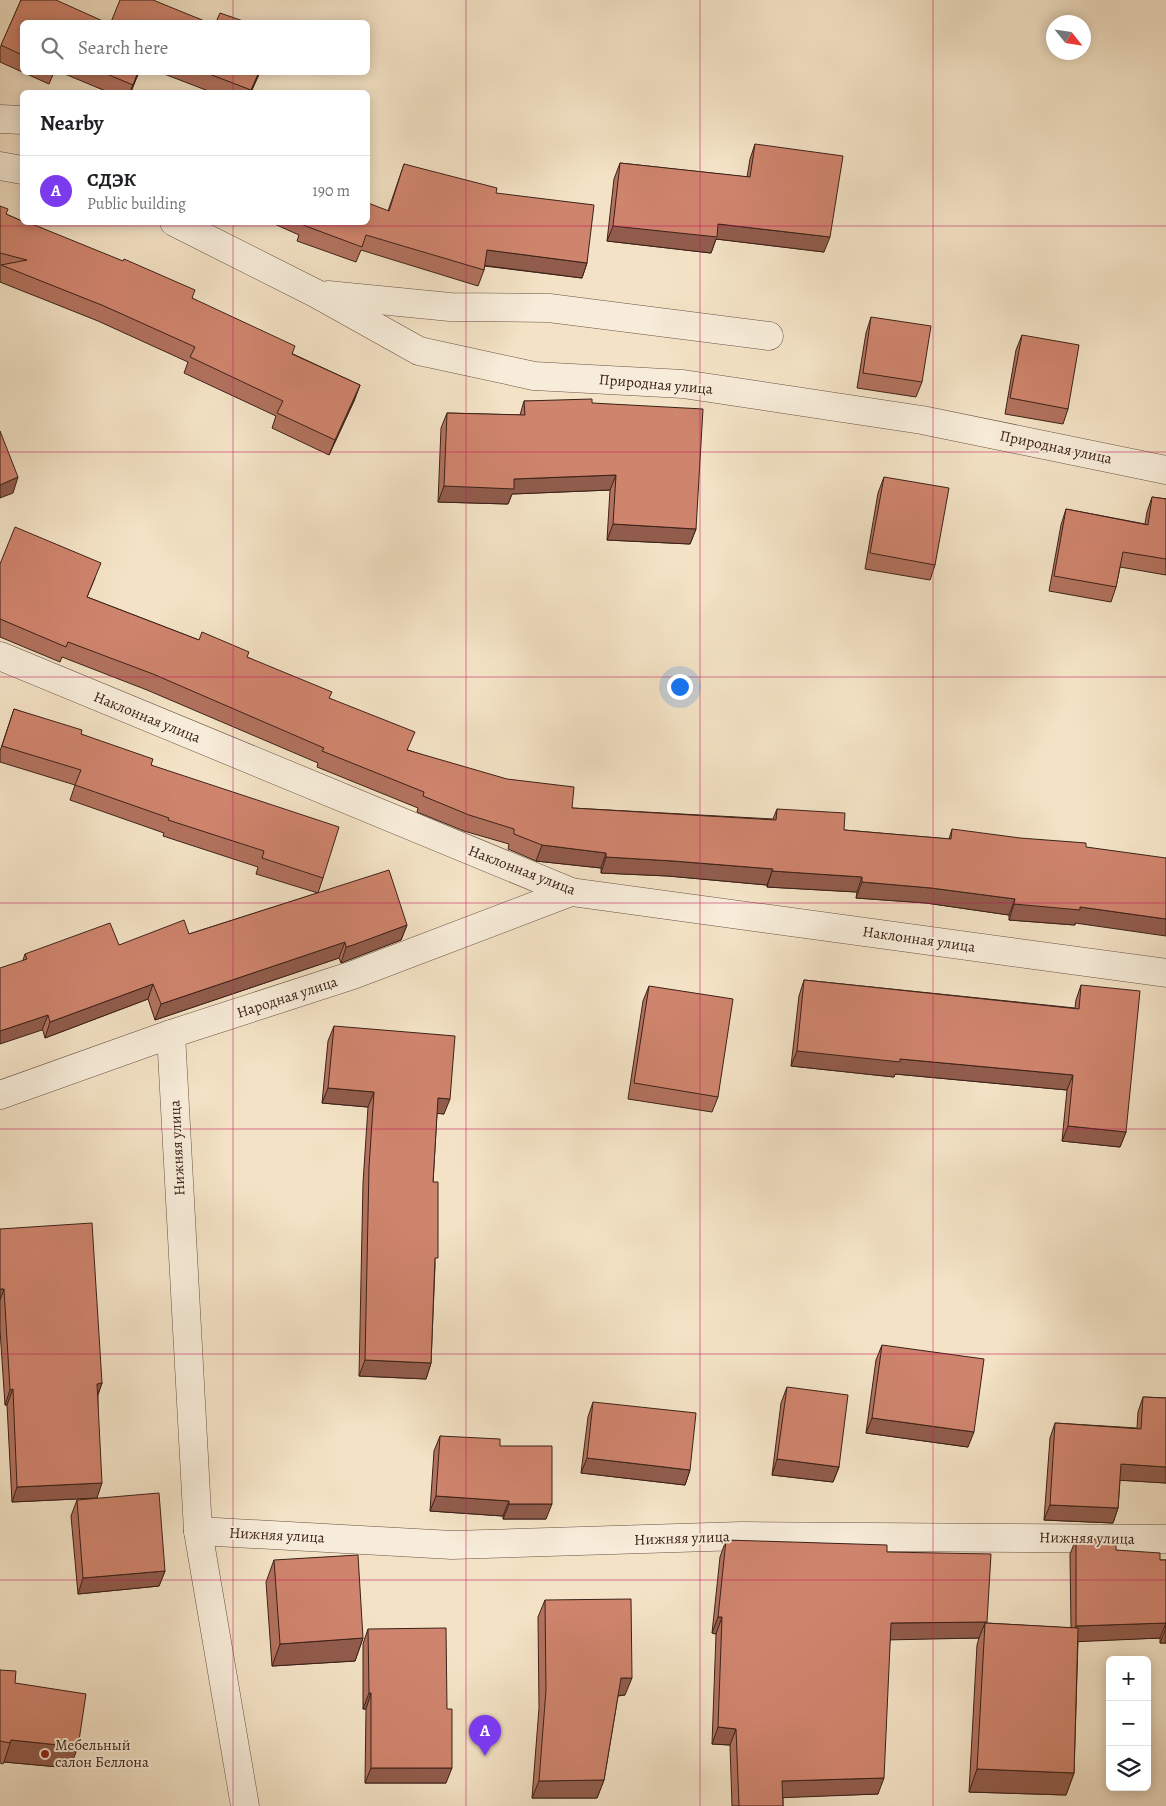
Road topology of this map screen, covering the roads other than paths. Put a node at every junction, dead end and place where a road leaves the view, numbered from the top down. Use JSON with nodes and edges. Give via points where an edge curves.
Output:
{"nodes":[{"id":1,"x":0,"y":118,"type":"edge"},
{"id":2,"x":20,"y":120,"type":"edge"},
{"id":3,"x":0,"y":166,"type":"edge"},
{"id":4,"x":20,"y":170,"type":"edge"},
{"id":5,"x":180,"y":225,"type":"edge"},
{"id":6,"x":317,"y":294,"type":"junction"},
{"id":7,"x":770,"y":336,"type":"dead end"},
{"id":8,"x":1166,"y":470,"type":"edge"},
{"id":9,"x":0,"y":656,"type":"edge"},
{"id":10,"x":571,"y":892,"type":"junction"},
{"id":11,"x":1166,"y":973,"type":"edge"},
{"id":12,"x":171,"y":1034,"type":"junction"},
{"id":13,"x":0,"y":1095,"type":"edge"},
{"id":14,"x":198,"y":1530,"type":"junction"},
{"id":15,"x":1166,"y":1539,"type":"edge"},
{"id":16,"x":245,"y":1806,"type":"edge"}],
"edges":[{"from":1,"to":2,"type":"street"},
{"from":3,"to":4,"type":"street"},
{"from":5,"to":6,"type":"street","name":"Природная улица"},
{"from":6,"to":7,"type":"street","via":[[450,307],[549,308]]},
{"from":6,"to":8,"type":"street","name":"Природная улица","via":[[419,351],[534,376],[683,384],[922,420]]},
{"from":9,"to":10,"type":"street","name":"Наклонная улица"},
{"from":10,"to":11,"type":"street","name":"Наклонная улица"},
{"from":10,"to":12,"type":"street","name":"Народная улица","via":[[353,975]]},
{"from":12,"to":13,"type":"street","name":"Народная улица"},
{"from":12,"to":14,"type":"street","name":"Нижняя улица"},
{"from":14,"to":15,"type":"street","name":"Нижняя улица","via":[[452,1545],[742,1536]]},
{"from":14,"to":16,"type":"street","name":"Нижняя улица"}]}
